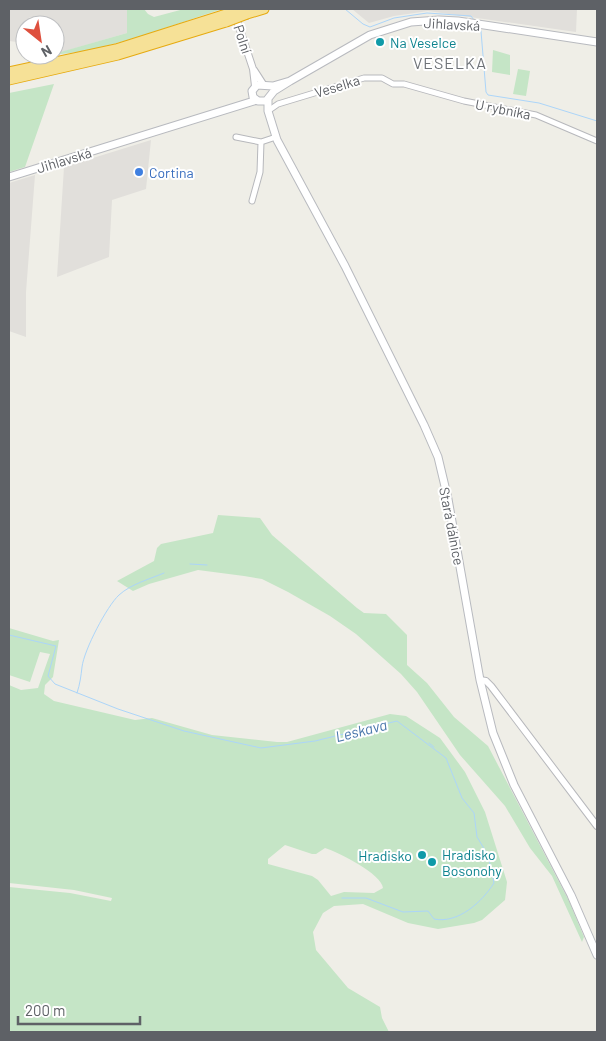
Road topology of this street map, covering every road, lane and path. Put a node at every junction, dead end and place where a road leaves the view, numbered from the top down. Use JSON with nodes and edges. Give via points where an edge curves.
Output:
{"nodes":[{"id":1,"x":233,"y":9,"type":"edge"},
{"id":2,"x":264,"y":9,"type":"edge"},
{"id":3,"x":244,"y":12,"type":"edge"},
{"id":4,"x":225,"y":18,"type":"junction"},
{"id":5,"x":597,"y":42,"type":"edge"},
{"id":6,"x":253,"y":69,"type":"junction"},
{"id":7,"x":9,"y":72,"type":"edge"},
{"id":8,"x":9,"y":80,"type":"edge"},
{"id":9,"x":290,"y":81,"type":"junction"},
{"id":10,"x":265,"y":85,"type":"junction"},
{"id":11,"x":407,"y":85,"type":"joint"},
{"id":12,"x":256,"y":96,"type":"junction"},
{"id":13,"x":269,"y":97,"type":"junction"},
{"id":14,"x":268,"y":111,"type":"junction"},
{"id":15,"x":236,"y":137,"type":"dead end"},
{"id":16,"x":276,"y":137,"type":"junction"},
{"id":17,"x":597,"y":141,"type":"edge"},
{"id":18,"x":261,"y":142,"type":"junction"},
{"id":19,"x":9,"y":177,"type":"edge"},
{"id":20,"x":252,"y":200,"type":"dead end"},
{"id":21,"x":480,"y":680,"type":"junction"},
{"id":22,"x":597,"y":826,"type":"edge"},
{"id":23,"x":597,"y":955,"type":"edge"}],
"edges":[{"from":1,"to":6,"type":"street","name":"Polní"},
{"from":2,"to":3,"type":"highway"},
{"from":3,"to":4,"type":"highway","bridge":true},
{"from":4,"to":7,"type":"highway","via":[[116,49]]},
{"from":4,"to":8,"type":"highway","via":[[110,57]]},
{"from":5,"to":9,"type":"main road","name":"Jihlavská","via":[[458,21],[421,21],[370,36]]},
{"from":6,"to":10,"type":"street","name":"Polní"},
{"from":6,"to":12,"type":"street","name":"Polní"},
{"from":9,"to":10,"type":"main road","name":"Jihlavská"},
{"from":9,"to":13,"type":"main road","name":"Jihlavská"},
{"from":10,"to":12,"type":"main road","name":"Jihlavská"},
{"from":10,"to":13,"type":"main road"},
{"from":11,"to":14,"type":"street","name":"Veselka","via":[[374,77],[364,78],[278,104]]},
{"from":11,"to":17,"type":"street","name":"U rybníka","via":[[464,101],[536,115]]},
{"from":12,"to":13,"type":"main road","name":"Jihlavská"},
{"from":12,"to":14,"type":"main road","name":"Stará dálnice"},
{"from":12,"to":19,"type":"main road","name":"Jihlavská","via":[[234,108]]},
{"from":13,"to":14,"type":"main road","name":"Stará dálnice"},
{"from":14,"to":16,"type":"main road","name":"Stará dálnice"},
{"from":15,"to":18,"type":"street"},
{"from":16,"to":18,"type":"street"},
{"from":16,"to":21,"type":"main road","name":"Stará dálnice","via":[[345,266],[438,457]]},
{"from":18,"to":20,"type":"street","via":[[260,172]]},
{"from":21,"to":22,"type":"street","via":[[491,686]]},
{"from":21,"to":23,"type":"main road","name":"Stará dálnice","via":[[493,733],[509,776],[571,894]]}]}
